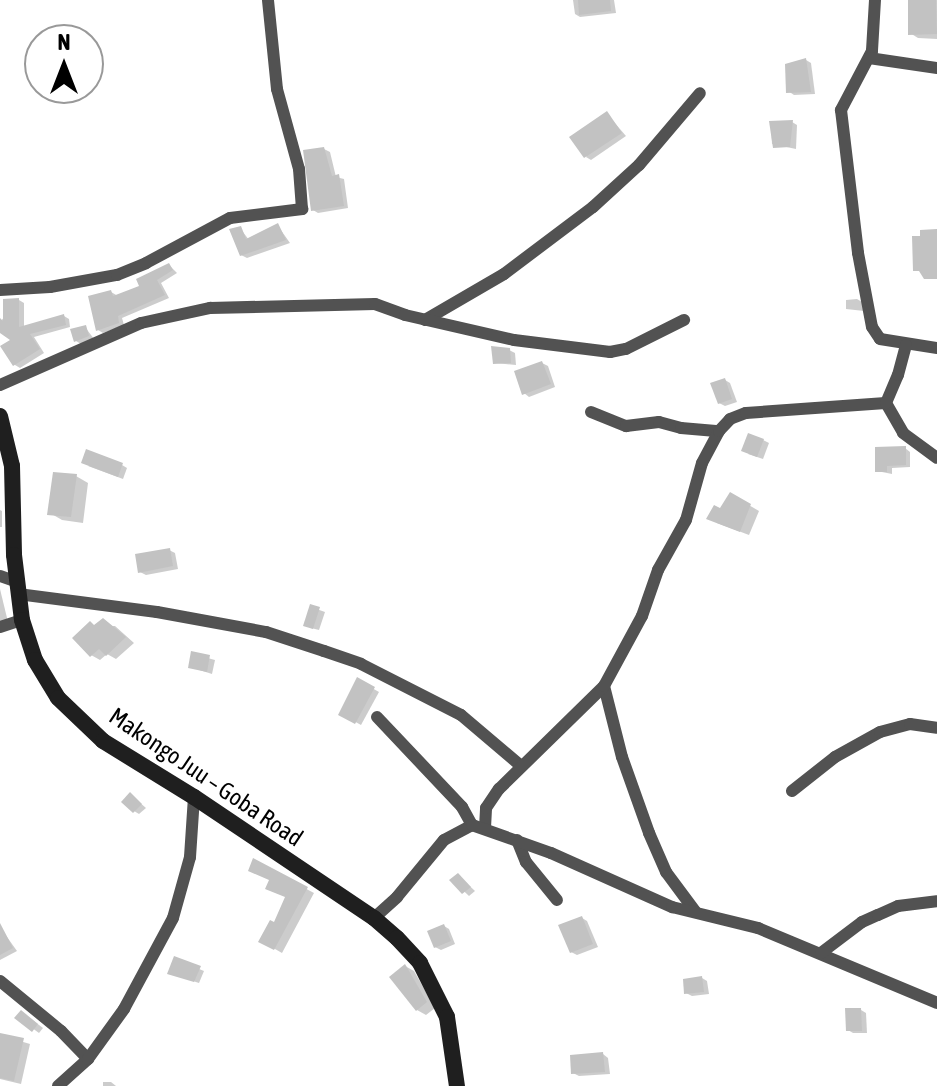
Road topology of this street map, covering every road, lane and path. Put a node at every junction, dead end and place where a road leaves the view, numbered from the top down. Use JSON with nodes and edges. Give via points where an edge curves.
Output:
{"nodes":[{"id":1,"x":268,"y":0,"type":"edge"},
{"id":2,"x":875,"y":0,"type":"edge"},
{"id":3,"x":869,"y":58,"type":"junction"},
{"id":4,"x":937,"y":68,"type":"edge"},
{"id":5,"x":700,"y":93,"type":"dead end"},
{"id":6,"x":0,"y":290,"type":"edge"},
{"id":7,"x":425,"y":320,"type":"junction"},
{"id":8,"x":684,"y":320,"type":"dead end"},
{"id":9,"x":906,"y":345,"type":"junction"},
{"id":10,"x":937,"y":348,"type":"edge"},
{"id":11,"x":0,"y":385,"type":"edge"},
{"id":12,"x":886,"y":403,"type":"junction"},
{"id":13,"x":591,"y":412,"type":"dead end"},
{"id":14,"x":0,"y":416,"type":"edge"},
{"id":15,"x":719,"y":431,"type":"junction"},
{"id":16,"x":937,"y":458,"type":"edge"},
{"id":17,"x":0,"y":576,"type":"edge"},
{"id":18,"x":18,"y":588,"type":"junction"},
{"id":19,"x":22,"y":620,"type":"junction"},
{"id":20,"x":0,"y":627,"type":"edge"},
{"id":21,"x":604,"y":686,"type":"junction"},
{"id":22,"x":377,"y":717,"type":"dead end"},
{"id":23,"x":937,"y":728,"type":"edge"},
{"id":24,"x":520,"y":765,"type":"junction"},
{"id":25,"x":792,"y":791,"type":"dead end"},
{"id":26,"x":194,"y":797,"type":"junction"},
{"id":27,"x":479,"y":827,"type":"junction"},
{"id":28,"x":517,"y":840,"type":"junction"},
{"id":29,"x":557,"y":900,"type":"dead end"},
{"id":30,"x":937,"y":901,"type":"edge"},
{"id":31,"x":695,"y":911,"type":"junction"},
{"id":32,"x":374,"y":918,"type":"junction"},
{"id":33,"x":821,"y":953,"type":"junction"},
{"id":34,"x":0,"y":981,"type":"edge"},
{"id":35,"x":937,"y":1003,"type":"edge"},
{"id":36,"x":88,"y":1059,"type":"junction"},
{"id":37,"x":58,"y":1086,"type":"edge"},
{"id":38,"x":457,"y":1086,"type":"edge"}],
"edges":[{"from":1,"to":6,"type":"street","via":[[277,89],[299,169],[302,209],[230,218],[117,275]]},
{"from":2,"to":3,"type":"street"},
{"from":3,"to":4,"type":"street"},
{"from":3,"to":9,"type":"street","via":[[841,110],[858,253],[872,327],[880,339]]},
{"from":5,"to":7,"type":"street","via":[[639,165],[593,207],[504,274]]},
{"from":7,"to":8,"type":"street","via":[[514,340],[610,352]]},
{"from":7,"to":11,"type":"street","via":[[375,304],[210,308],[141,323]]},
{"from":9,"to":10,"type":"street"},
{"from":9,"to":12,"type":"street"},
{"from":12,"to":15,"type":"street","via":[[746,413]]},
{"from":12,"to":16,"type":"street","via":[[903,433]]},
{"from":13,"to":15,"type":"street","via":[[626,426],[659,422]]},
{"from":14,"to":18,"type":"street","name":"Makongo Juu – Goba Road","via":[[12,466]]},
{"from":15,"to":21,"type":"street","via":[[702,463],[686,520]]},
{"from":17,"to":18,"type":"street"},
{"from":18,"to":19,"type":"street","name":"Makongo Juu – Goba Road"},
{"from":18,"to":24,"type":"street","via":[[266,632],[361,664],[461,715]]},
{"from":19,"to":20,"type":"street"},
{"from":19,"to":26,"type":"street","name":"Makongo Juu – Goba Road","via":[[35,660],[58,698],[103,741]]},
{"from":21,"to":24,"type":"street"},
{"from":21,"to":31,"type":"street","via":[[649,833],[666,872]]},
{"from":22,"to":27,"type":"street"},
{"from":23,"to":25,"type":"street","via":[[910,724],[880,732],[835,757]]},
{"from":24,"to":27,"type":"street","via":[[491,798]]},
{"from":26,"to":32,"type":"street","name":"Makongo Juu – Goba Road"},
{"from":26,"to":36,"type":"street","via":[[190,857],[173,918],[144,977]]},
{"from":27,"to":28,"type":"street"},
{"from":27,"to":32,"type":"street","via":[[444,840]]},
{"from":28,"to":29,"type":"street","via":[[526,862]]},
{"from":28,"to":31,"type":"street","via":[[672,907]]},
{"from":30,"to":33,"type":"street","via":[[898,906],[862,922]]},
{"from":31,"to":33,"type":"street"},
{"from":32,"to":38,"type":"street","name":"Makongo Juu – Goba Road","via":[[420,963],[434,988],[447,1017]]},
{"from":33,"to":35,"type":"street"},
{"from":34,"to":36,"type":"street"},
{"from":36,"to":37,"type":"street"}]}
